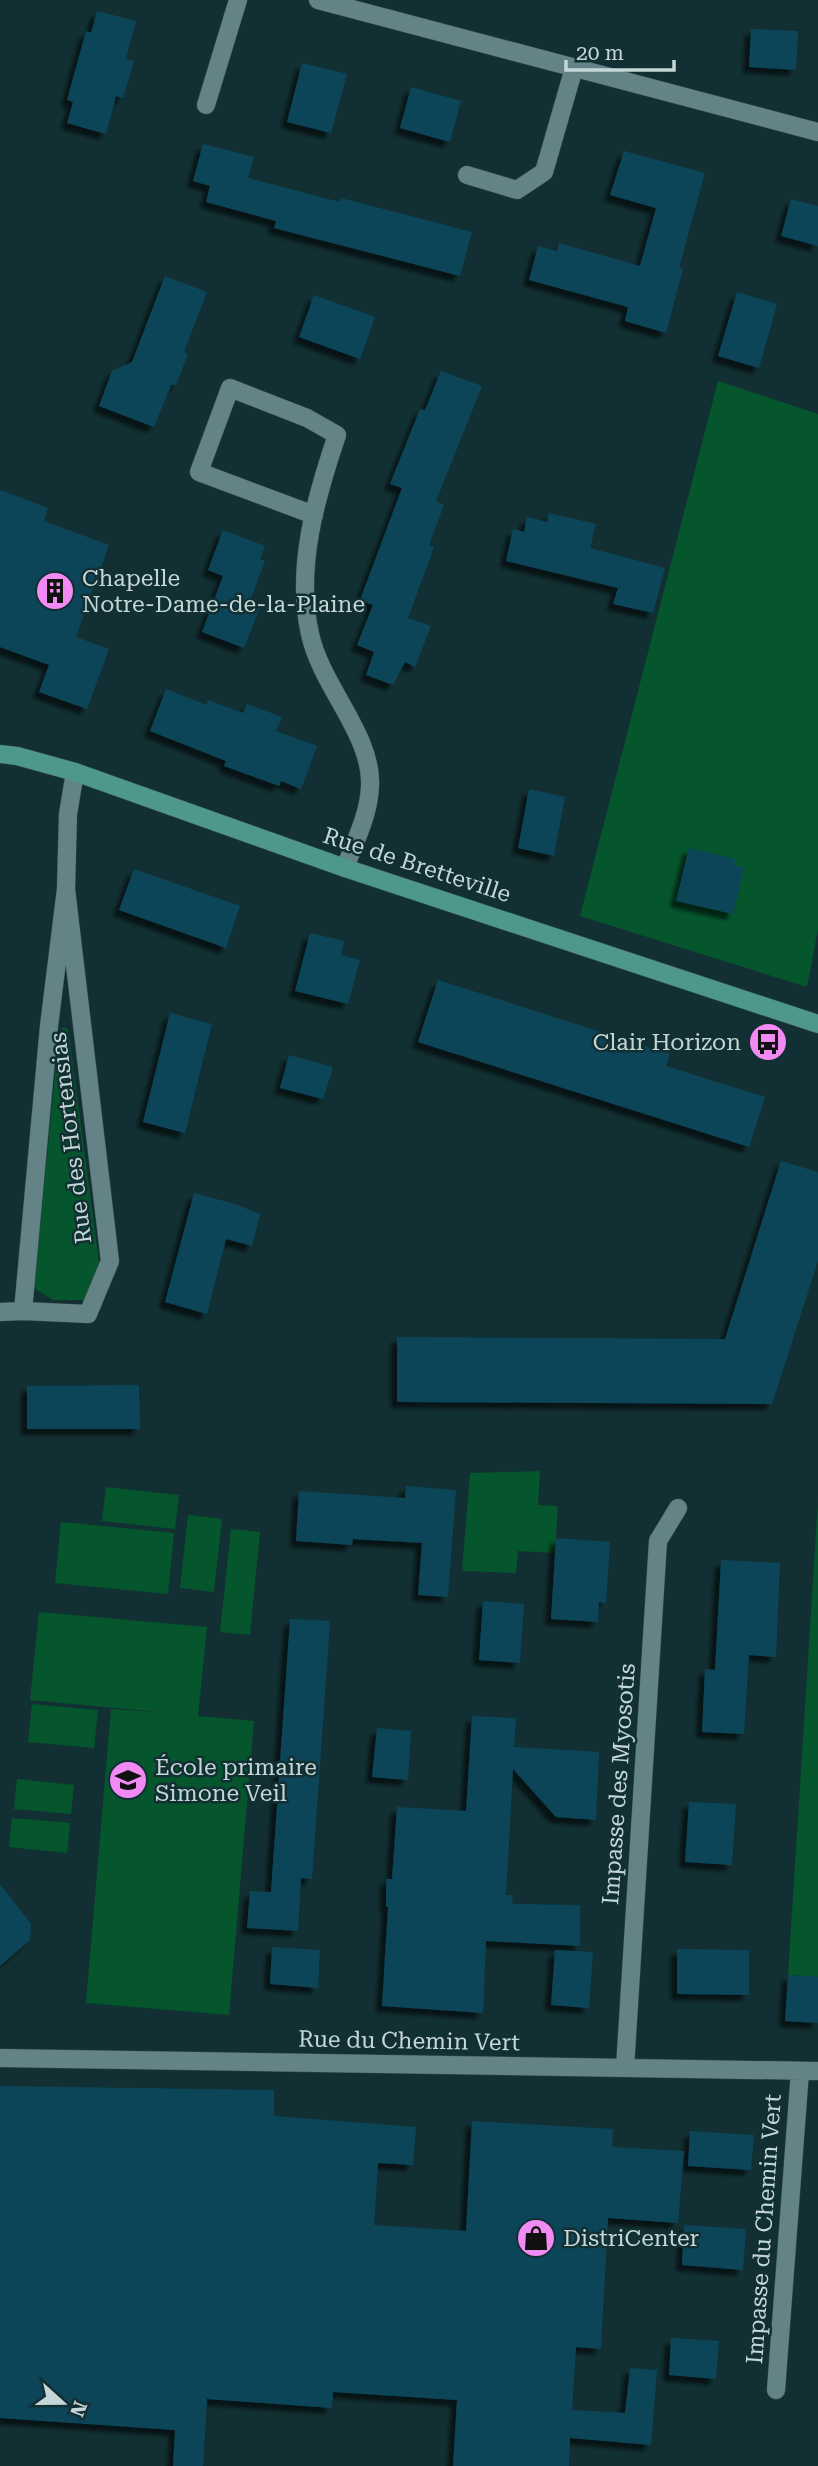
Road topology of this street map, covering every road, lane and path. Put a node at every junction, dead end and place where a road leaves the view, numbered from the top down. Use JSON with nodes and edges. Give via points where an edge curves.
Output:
{"nodes":[{"id":1,"x":238,"y":0,"type":"edge"},
{"id":2,"x":318,"y":0,"type":"edge"},
{"id":3,"x":574,"y":68,"type":"junction"},
{"id":4,"x":206,"y":105,"type":"dead end"},
{"id":5,"x":818,"y":132,"type":"edge"},
{"id":6,"x":467,"y":175,"type":"dead end"},
{"id":7,"x":314,"y":515,"type":"junction"},
{"id":8,"x":0,"y":754,"type":"edge"},
{"id":9,"x":75,"y":772,"type":"junction"},
{"id":10,"x":345,"y":868,"type":"junction"},
{"id":11,"x":66,"y":889,"type":"junction"},
{"id":12,"x":818,"y":1024,"type":"edge"},
{"id":13,"x":23,"y":1311,"type":"junction"},
{"id":14,"x":0,"y":1312,"type":"edge"},
{"id":15,"x":678,"y":1508,"type":"dead end"},
{"id":16,"x":0,"y":2058,"type":"edge"},
{"id":17,"x":625,"y":2068,"type":"junction"},
{"id":18,"x":809,"y":2071,"type":"edge"},
{"id":19,"x":776,"y":2390,"type":"dead end"}],
"edges":[{"from":1,"to":4,"type":"street"},
{"from":2,"to":3,"type":"street"},
{"from":3,"to":5,"type":"street"},
{"from":3,"to":6,"type":"street","via":[[544,172],[517,190]]},
{"from":7,"to":7,"type":"street","via":[[337,435],[230,388],[199,472]]},
{"from":7,"to":10,"type":"street","via":[[304,581],[310,635],[324,676],[356,731],[370,768],[369,802]]},
{"from":8,"to":9,"type":"main road","name":"Rue de Bretteville"},
{"from":9,"to":10,"type":"main road","name":"Rue de Bretteville"},
{"from":9,"to":11,"type":"street","name":"Rue des Hortensias","via":[[68,814]]},
{"from":10,"to":12,"type":"main road","name":"Rue de Bretteville"},
{"from":11,"to":13,"type":"street","name":"Rue des Hortensias"},
{"from":11,"to":13,"type":"street","name":"Rue des Hortensias","via":[[110,1261],[88,1314]]},
{"from":13,"to":14,"type":"street","name":"Rue des Hortensias"},
{"from":15,"to":17,"type":"street","name":"Impasse des Myosotis","via":[[658,1541]]},
{"from":16,"to":17,"type":"street","name":"Rue du Chemin Vert"},
{"from":17,"to":18,"type":"street","name":"Rue du Chemin Vert"},
{"from":18,"to":19,"type":"street","name":"Impasse du Chemin Vert"}]}
